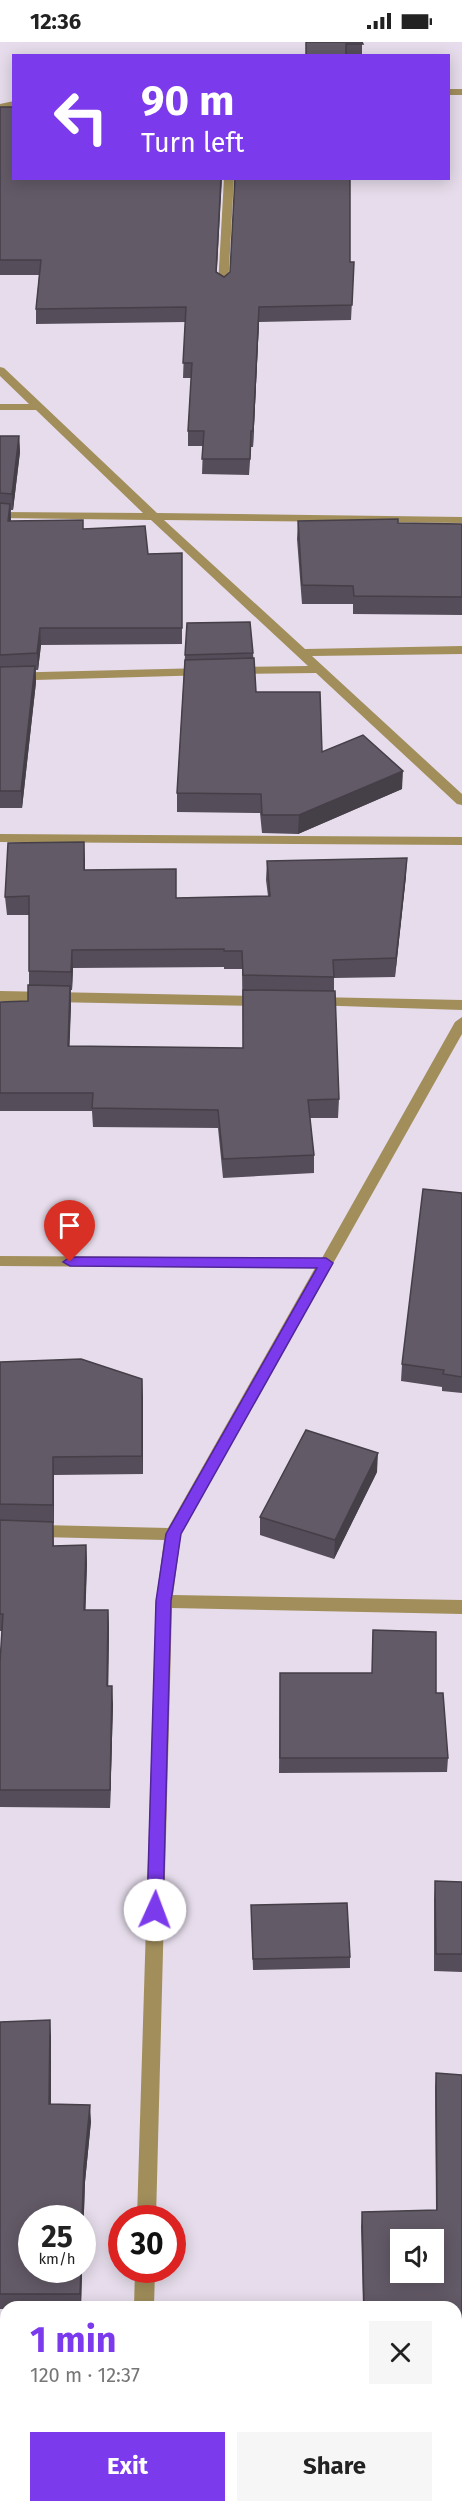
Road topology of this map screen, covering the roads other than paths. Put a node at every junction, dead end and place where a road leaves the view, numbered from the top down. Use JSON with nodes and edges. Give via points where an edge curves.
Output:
{"nodes":[{"id":1,"x":229,"y":180,"type":"edge"},
{"id":2,"x":224,"y":287,"type":"edge"},
{"id":3,"x":0,"y":370,"type":"edge"},
{"id":4,"x":0,"y":407,"type":"edge"},
{"id":5,"x":39,"y":407,"type":"junction"},
{"id":6,"x":0,"y":516,"type":"edge"},
{"id":7,"x":154,"y":517,"type":"junction"},
{"id":8,"x":462,"y":520,"type":"edge"},
{"id":9,"x":462,"y":650,"type":"edge"},
{"id":10,"x":301,"y":653,"type":"junction"},
{"id":11,"x":319,"y":669,"type":"junction"},
{"id":12,"x":0,"y":677,"type":"edge"},
{"id":13,"x":462,"y":801,"type":"edge"},
{"id":14,"x":0,"y":838,"type":"edge"},
{"id":15,"x":462,"y":841,"type":"edge"},
{"id":16,"x":0,"y":996,"type":"edge"},
{"id":17,"x":272,"y":1001,"type":"edge"},
{"id":18,"x":296,"y":1002,"type":"edge"},
{"id":19,"x":462,"y":1005,"type":"edge"},
{"id":20,"x":462,"y":1022,"type":"edge"},
{"id":21,"x":0,"y":1261,"type":"edge"},
{"id":22,"x":326,"y":1263,"type":"junction"},
{"id":23,"x":0,"y":1530,"type":"edge"},
{"id":24,"x":173,"y":1534,"type":"junction"},
{"id":25,"x":164,"y":1601,"type":"junction"},
{"id":26,"x":462,"y":1607,"type":"edge"},
{"id":27,"x":146,"y":2205,"type":"edge"},
{"id":28,"x":145,"y":2283,"type":"edge"},
{"id":29,"x":144,"y":2301,"type":"edge"}],
"edges":[{"from":1,"to":2,"type":"street"},
{"from":3,"to":5,"type":"street"},
{"from":4,"to":5,"type":"street"},
{"from":5,"to":7,"type":"street"},
{"from":6,"to":7,"type":"street"},
{"from":7,"to":8,"type":"street"},
{"from":7,"to":10,"type":"street"},
{"from":9,"to":10,"type":"street"},
{"from":10,"to":11,"type":"street"},
{"from":11,"to":12,"type":"street"},
{"from":11,"to":13,"type":"street"},
{"from":14,"to":15,"type":"street"},
{"from":16,"to":17,"type":"street"},
{"from":18,"to":19,"type":"street"},
{"from":20,"to":22,"type":"street"},
{"from":21,"to":22,"type":"street"},
{"from":22,"to":24,"type":"street"},
{"from":23,"to":24,"type":"street"},
{"from":24,"to":25,"type":"street"},
{"from":25,"to":26,"type":"street"},
{"from":25,"to":27,"type":"street"},
{"from":28,"to":29,"type":"street"}]}
